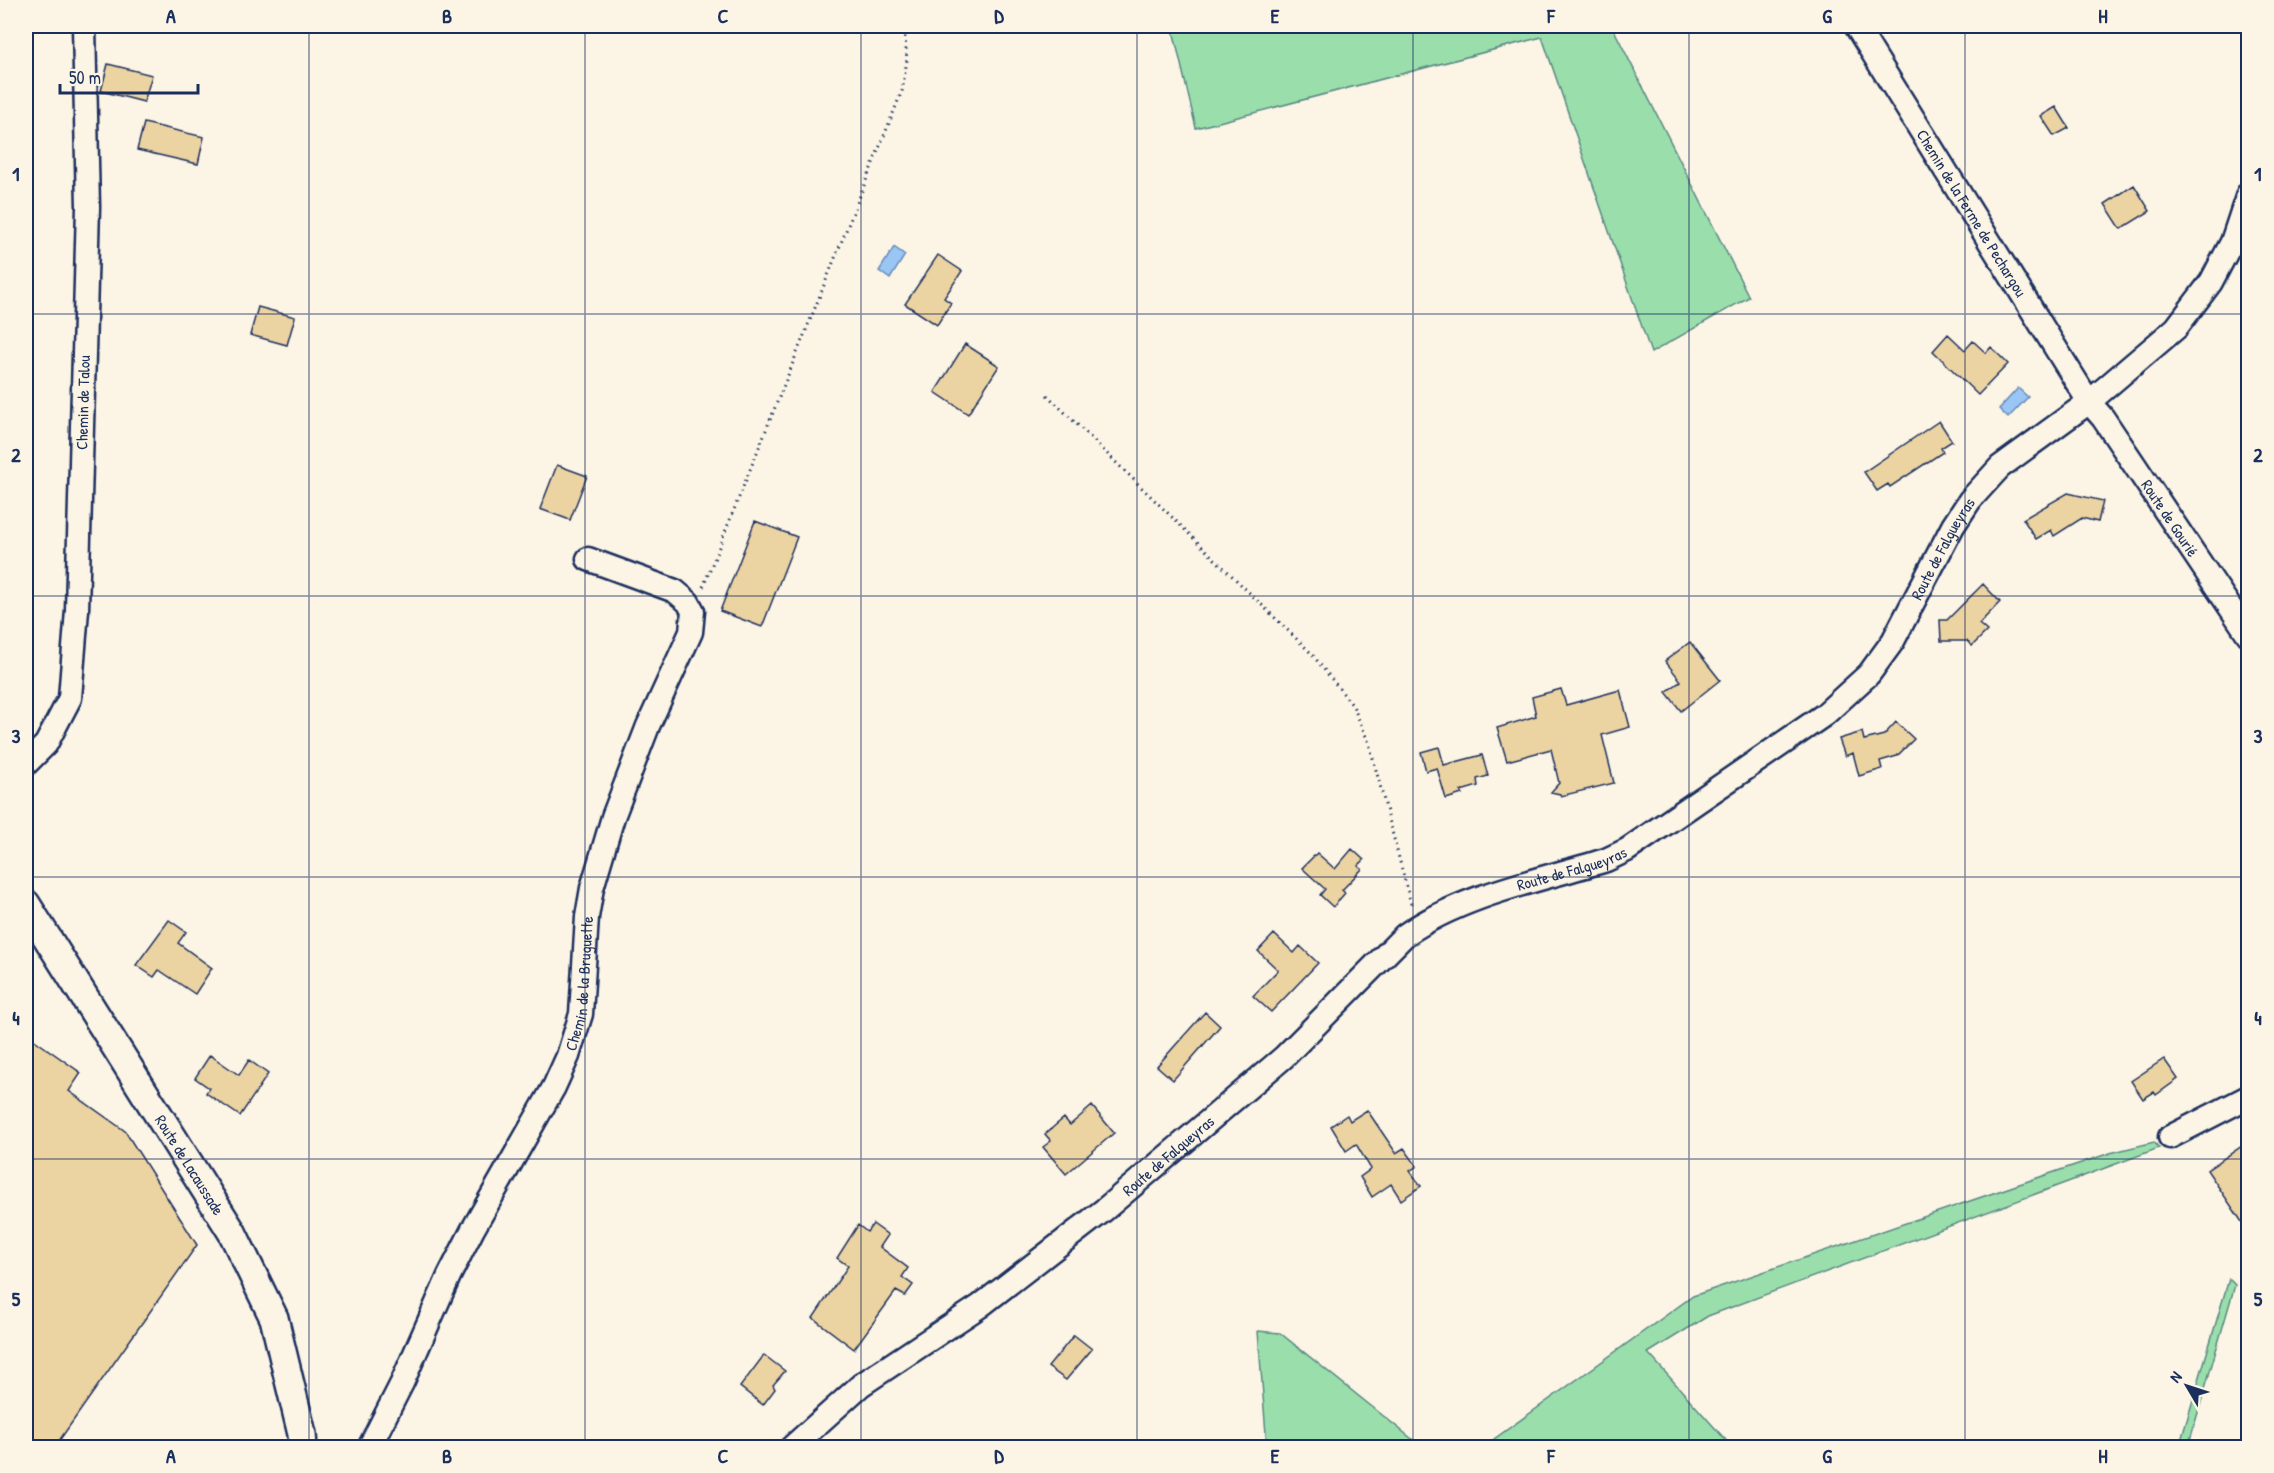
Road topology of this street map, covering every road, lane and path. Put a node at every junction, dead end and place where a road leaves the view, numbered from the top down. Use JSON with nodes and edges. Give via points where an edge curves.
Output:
{"nodes":[{"id":1,"x":84,"y":26,"type":"edge"},
{"id":2,"x":904,"y":26,"type":"edge"},
{"id":3,"x":1856,"y":26,"type":"edge"},
{"id":4,"x":2248,"y":194,"type":"edge"},
{"id":5,"x":1047,"y":395,"type":"dead end"},
{"id":6,"x":2089,"y":402,"type":"junction"},
{"id":7,"x":588,"y":559,"type":"dead end"},
{"id":8,"x":693,"y":611,"type":"junction"},
{"id":9,"x":2248,"y":634,"type":"edge"},
{"id":10,"x":26,"y":764,"type":"edge"},
{"id":11,"x":26,"y":904,"type":"edge"},
{"id":12,"x":1417,"y":927,"type":"junction"},
{"id":13,"x":2248,"y":1097,"type":"edge"},
{"id":14,"x":2170,"y":1137,"type":"dead end"},
{"id":15,"x":303,"y":1448,"type":"edge"},
{"id":16,"x":369,"y":1448,"type":"edge"},
{"id":17,"x":791,"y":1448,"type":"edge"}],
"edges":[{"from":1,"to":10,"type":"street","name":"Chemin de Talou","via":[[88,207],[77,610],[70,698],[46,744]]},
{"from":2,"to":8,"type":"path","via":[[907,60],[902,91]]},
{"from":3,"to":6,"type":"street","name":"Chemin de la Ferme de Pechargou"},
{"from":4,"to":6,"type":"street","name":"Route de Falgueyras","via":[[2232,242],[2211,282],[2176,328]]},
{"from":5,"to":12,"type":"path","via":[[1311,653],[1353,706],[1370,743]]},
{"from":6,"to":9,"type":"street","name":"Route de Gourié"},
{"from":6,"to":12,"type":"street","name":"Route de Falgueyras","via":[[2001,467],[1970,500],[1893,640],[1869,675],[1824,715],[1627,850],[1606,860],[1470,901]]},
{"from":7,"to":8,"type":"street","via":[[675,591]]},
{"from":8,"to":16,"type":"street","name":"Chemin de la Bruguette","via":[[691,632],[645,736],[592,888],[581,1014],[568,1056],[473,1228]]},
{"from":11,"to":15,"type":"street","name":"Route de Lacaussade","via":[[232,1232],[274,1318]]},
{"from":12,"to":17,"type":"street","name":"Route de Falgueyras","via":[[1284,1057],[1104,1210],[980,1306],[861,1384]]},
{"from":13,"to":14,"type":"street"}]}
